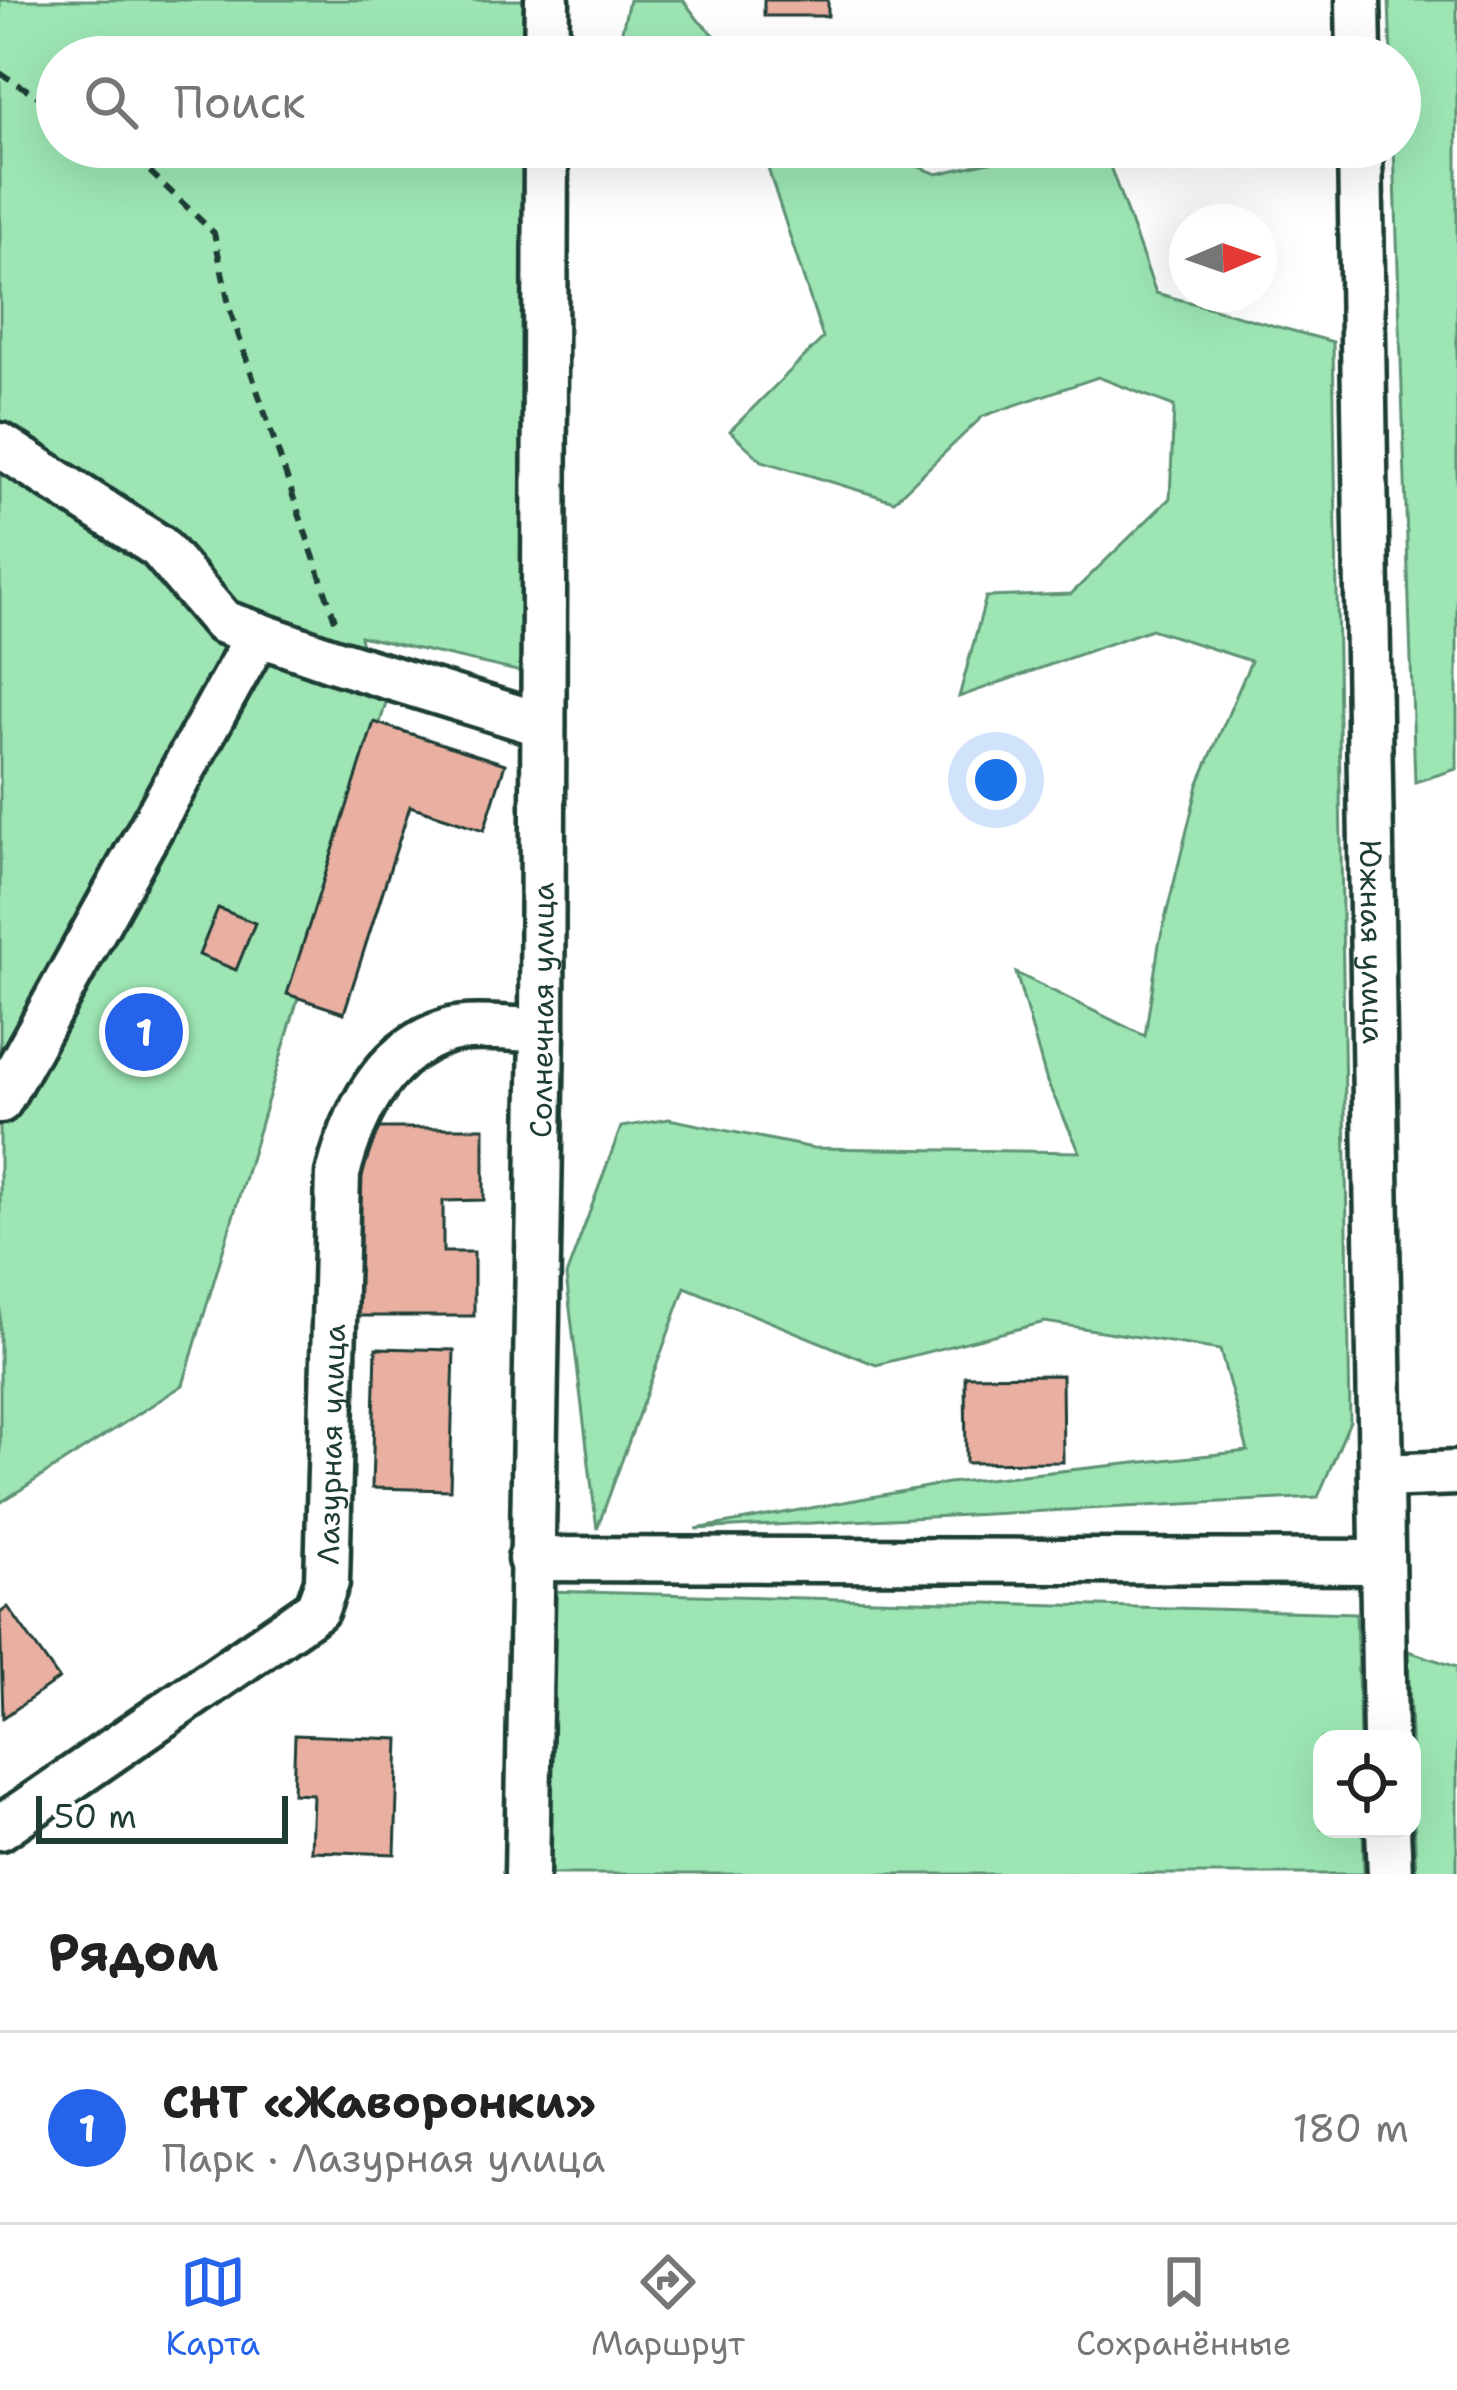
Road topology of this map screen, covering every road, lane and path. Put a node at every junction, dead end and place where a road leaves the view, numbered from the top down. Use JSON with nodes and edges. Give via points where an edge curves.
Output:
{"nodes":[{"id":1,"x":547,"y":0,"type":"edge"},
{"id":2,"x":1358,"y":0,"type":"edge"},
{"id":3,"x":546,"y":36,"type":"edge"},
{"id":4,"x":1359,"y":36,"type":"edge"},
{"id":5,"x":0,"y":73,"type":"edge"},
{"id":6,"x":36,"y":95,"type":"edge"},
{"id":7,"x":146,"y":168,"type":"edge"},
{"id":8,"x":546,"y":168,"type":"edge"},
{"id":9,"x":1360,"y":168,"type":"edge"},
{"id":10,"x":0,"y":445,"type":"edge"},
{"id":11,"x":258,"y":634,"type":"junction"},
{"id":12,"x":352,"y":667,"type":"junction"},
{"id":13,"x":543,"y":725,"type":"junction"},
{"id":14,"x":542,"y":1030,"type":"junction"},
{"id":15,"x":0,"y":1101,"type":"edge"},
{"id":16,"x":1457,"y":1473,"type":"edge"},
{"id":17,"x":1381,"y":1476,"type":"junction"},
{"id":18,"x":530,"y":1559,"type":"junction"},
{"id":19,"x":1380,"y":1562,"type":"junction"},
{"id":20,"x":1385,"y":1730,"type":"edge"},
{"id":21,"x":0,"y":1828,"type":"edge"},
{"id":22,"x":1388,"y":1838,"type":"edge"},
{"id":23,"x":527,"y":1874,"type":"edge"},
{"id":24,"x":1390,"y":1874,"type":"edge"}],
"edges":[{"from":1,"to":3,"type":"street"},
{"from":2,"to":4,"type":"street"},
{"from":5,"to":6,"type":"path"},
{"from":7,"to":12,"type":"path","via":[[214,233],[230,310]]},
{"from":8,"to":13,"type":"street","name":"Солнечная улица"},
{"from":9,"to":17,"type":"street","name":"Южная улица"},
{"from":10,"to":11,"type":"street","via":[[159,547],[224,622]]},
{"from":11,"to":12,"type":"street"},
{"from":11,"to":15,"type":"street"},
{"from":12,"to":13,"type":"street"},
{"from":13,"to":14,"type":"street","name":"Солнечная улица"},
{"from":14,"to":18,"type":"street","name":"Солнечная улица"},
{"from":14,"to":21,"type":"street","name":"Лазурная улица","via":[[449,1030],[376,1080],[350,1127],[338,1174],[326,1582],[317,1609]]},
{"from":16,"to":17,"type":"street"},
{"from":17,"to":19,"type":"street","name":"Южная улица"},
{"from":18,"to":19,"type":"street"},
{"from":18,"to":23,"type":"street","name":"Солнечная улица"},
{"from":19,"to":20,"type":"street","name":"Южная улица"},
{"from":22,"to":24,"type":"street"}]}
